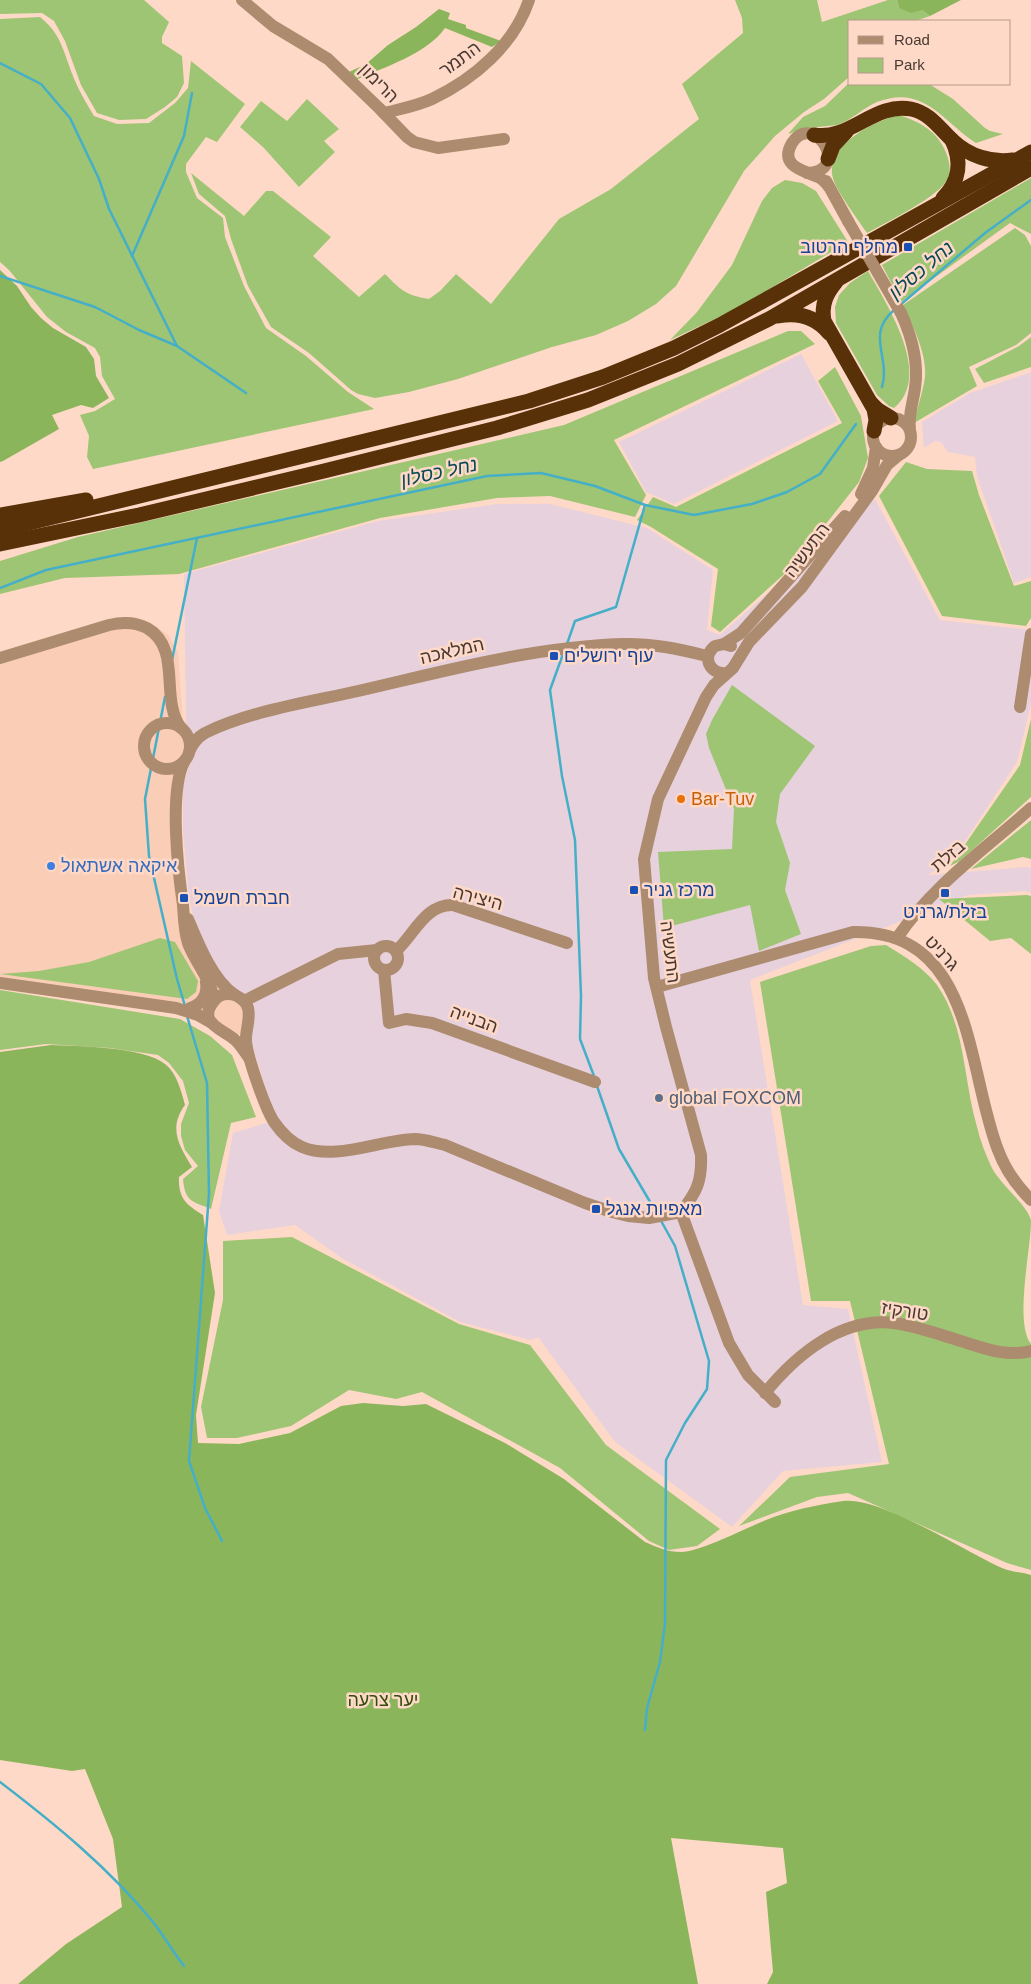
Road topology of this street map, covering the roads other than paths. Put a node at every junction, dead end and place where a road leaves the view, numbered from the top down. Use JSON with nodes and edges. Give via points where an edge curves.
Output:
{"nodes":[{"id":1,"x":242,"y":0,"type":"edge"},
{"id":2,"x":529,"y":0,"type":"edge"},
{"id":3,"x":384,"y":113,"type":"junction"},
{"id":4,"x":853,"y":128,"type":"junction"},
{"id":5,"x":814,"y":135,"type":"junction"},
{"id":6,"x":504,"y":139,"type":"dead end"},
{"id":7,"x":952,"y":140,"type":"junction"},
{"id":8,"x":1027,"y":159,"type":"edge"},
{"id":9,"x":827,"y":160,"type":"junction"},
{"id":10,"x":807,"y":173,"type":"junction"},
{"id":11,"x":829,"y":187,"type":"junction"},
{"id":12,"x":931,"y":207,"type":"junction"},
{"id":13,"x":838,"y":279,"type":"junction"},
{"id":14,"x":769,"y":319,"type":"junction"},
{"id":15,"x":832,"y":337,"type":"junction"},
{"id":16,"x":914,"y":398,"type":"junction"},
{"id":17,"x":870,"y":402,"type":"junction"},
{"id":18,"x":892,"y":418,"type":"junction"},
{"id":19,"x":910,"y":430,"type":"junction"},
{"id":20,"x":874,"y":431,"type":"junction"},
{"id":21,"x":876,"y":446,"type":"junction"},
{"id":22,"x":899,"y":455,"type":"junction"},
{"id":23,"x":230,"y":474,"type":"junction"},
{"id":24,"x":0,"y":515,"type":"edge"},
{"id":25,"x":78,"y":527,"type":"junction"},
{"id":26,"x":0,"y":530,"type":"edge"},
{"id":27,"x":0,"y":544,"type":"edge"},
{"id":28,"x":0,"y":552,"type":"edge"},
{"id":29,"x":1031,"y":634,"type":"edge"},
{"id":30,"x":724,"y":644,"type":"junction"},
{"id":31,"x":0,"y":658,"type":"edge"},
{"id":32,"x":709,"y":661,"type":"junction"},
{"id":33,"x":737,"y":661,"type":"junction"},
{"id":34,"x":727,"y":672,"type":"junction"},
{"id":35,"x":706,"y":697,"type":"junction"},
{"id":36,"x":171,"y":700,"type":"junction"},
{"id":37,"x":1020,"y":707,"type":"dead end"},
{"id":38,"x":155,"y":726,"type":"junction"},
{"id":39,"x":182,"y":729,"type":"junction"},
{"id":40,"x":209,"y":732,"type":"junction"},
{"id":41,"x":190,"y":750,"type":"junction"},
{"id":42,"x":184,"y":762,"type":"junction"},
{"id":43,"x":158,"y":768,"type":"junction"},
{"id":44,"x":177,"y":794,"type":"junction"},
{"id":45,"x":1031,"y":808,"type":"edge"},
{"id":46,"x":183,"y":907,"type":"junction"},
{"id":47,"x":897,"y":938,"type":"junction"},
{"id":48,"x":567,"y":943,"type":"dead end"},
{"id":49,"x":378,"y":950,"type":"junction"},
{"id":50,"x":396,"y":951,"type":"junction"},
{"id":51,"x":384,"y":970,"type":"junction"},
{"id":52,"x":205,"y":977,"type":"junction"},
{"id":53,"x":0,"y":983,"type":"edge"},
{"id":54,"x":657,"y":988,"type":"junction"},
{"id":55,"x":240,"y":998,"type":"junction"},
{"id":56,"x":212,"y":1002,"type":"junction"},
{"id":57,"x":176,"y":1008,"type":"junction"},
{"id":58,"x":190,"y":1008,"type":"junction"},
{"id":59,"x":247,"y":1022,"type":"junction"},
{"id":60,"x":212,"y":1023,"type":"junction"},
{"id":61,"x":224,"y":1033,"type":"junction"},
{"id":62,"x":249,"y":1058,"type":"junction"},
{"id":63,"x":595,"y":1082,"type":"dead end"},
{"id":64,"x":1031,"y":1200,"type":"edge"},
{"id":65,"x":681,"y":1212,"type":"junction"},
{"id":66,"x":1031,"y":1351,"type":"edge"},
{"id":67,"x":765,"y":1393,"type":"junction"},
{"id":68,"x":775,"y":1402,"type":"dead end"}],
"edges":[{"from":1,"to":3,"type":"street","name":"הרימון","via":[[273,26],[328,59]]},
{"from":2,"to":3,"type":"street","name":"התמר","via":[[513,34],[487,62],[432,99]]},
{"from":3,"to":6,"type":"street","name":"הרימון","via":[[407,137],[425,146],[453,147]]},
{"from":4,"to":5,"type":"highway","via":[[832,136]]},
{"from":4,"to":7,"type":"highway","via":[[882,112],[899,108],[915,110],[930,118]]},
{"from":4,"to":9,"type":"highway","via":[[835,143]]},
{"from":5,"to":9,"type":"street","via":[[826,144]]},
{"from":5,"to":10,"type":"street","via":[[799,137],[792,143],[790,152],[794,166]]},
{"from":7,"to":8,"type":"highway","via":[[982,158],[1002,161]]},
{"from":7,"to":12,"type":"highway","via":[[959,162],[957,176],[946,195]]},
{"from":8,"to":12,"type":"highway"},
{"from":8,"to":13,"type":"highway"},
{"from":9,"to":10,"type":"street","via":[[818,171]]},
{"from":9,"to":11,"type":"street","via":[[825,176]]},
{"from":10,"to":11,"type":"street"},
{"from":11,"to":16,"type":"street","bridge":true,"via":[[901,313],[915,355]]},
{"from":12,"to":23,"type":"highway","via":[[720,325],[603,377],[529,401]]},
{"from":13,"to":14,"type":"highway"},
{"from":13,"to":15,"type":"highway","via":[[827,294],[823,310],[824,321]]},
{"from":14,"to":15,"type":"highway","via":[[784,315],[804,316],[822,325]]},
{"from":14,"to":25,"type":"highway","via":[[678,364],[588,400],[497,428]]},
{"from":15,"to":17,"type":"highway"},
{"from":16,"to":18,"type":"street","via":[[904,413]]},
{"from":16,"to":19,"type":"street"},
{"from":17,"to":18,"type":"highway"},
{"from":17,"to":20,"type":"highway","via":[[876,417]]},
{"from":18,"to":19,"type":"street","via":[[904,421]]},
{"from":18,"to":20,"type":"street","via":[[880,422]]},
{"from":19,"to":22,"type":"street","via":[[910,445]]},
{"from":20,"to":21,"type":"street"},
{"from":21,"to":22,"type":"street","via":[[884,455]]},
{"from":21,"to":30,"type":"street","via":[[869,479],[852,509],[742,633]]},
{"from":22,"to":33,"type":"street","name":"התעשיה","via":[[887,464],[872,491],[802,587],[749,642]]},
{"from":23,"to":24,"type":"highway"},
{"from":23,"to":26,"type":"highway"},
{"from":25,"to":27,"type":"highway"},
{"from":25,"to":28,"type":"highway"},
{"from":29,"to":37,"type":"street"},
{"from":30,"to":32,"type":"street","via":[[709,652]]},
{"from":30,"to":33,"type":"street","via":[[732,648]]},
{"from":31,"to":36,"type":"street","via":[[109,625],[135,624],[150,630],[164,647]]},
{"from":32,"to":34,"type":"street","via":[[717,672]]},
{"from":32,"to":35,"type":"street","name":"התעשיה"},
{"from":32,"to":40,"type":"street","name":"המלאכה","via":[[666,647],[623,644],[528,653],[275,710]]},
{"from":33,"to":34,"type":"street"},
{"from":34,"to":35,"type":"street","name":"התעשיה"},
{"from":35,"to":54,"type":"street","name":"התעשיה","via":[[658,799],[644,859]]},
{"from":36,"to":38,"type":"street","via":[[166,715]]},
{"from":36,"to":39,"type":"street","via":[[174,716]]},
{"from":38,"to":39,"type":"street","via":[[168,723]]},
{"from":38,"to":43,"type":"street","via":[[145,737],[144,748],[149,761]]},
{"from":39,"to":40,"type":"street","name":"המלאכה"},
{"from":39,"to":41,"type":"street"},
{"from":40,"to":41,"type":"street","name":"המלאכה"},
{"from":41,"to":42,"type":"street"},
{"from":42,"to":43,"type":"street","via":[[172,769]]},
{"from":42,"to":44,"type":"street"},
{"from":43,"to":44,"type":"street","via":[[170,778]]},
{"from":44,"to":46,"type":"street"},
{"from":45,"to":47,"type":"street","name":"בזלת","via":[[941,885],[916,911]]},
{"from":46,"to":52,"type":"street","via":[[187,939]]},
{"from":46,"to":55,"type":"street","via":[[208,961],[224,985]]},
{"from":47,"to":54,"type":"street","name":"גרניט","via":[[872,932],[853,932]]},
{"from":47,"to":64,"type":"street","name":"גרניט","via":[[922,953],[955,998],[998,1150],[1009,1174]]},
{"from":48,"to":50,"type":"street","name":"היצירה","via":[[446,905],[426,915]]},
{"from":49,"to":50,"type":"street","via":[[386,946]]},
{"from":49,"to":51,"type":"street","via":[[374,961]]},
{"from":49,"to":55,"type":"street","via":[[338,954]]},
{"from":50,"to":51,"type":"street","via":[[397,963],[390,970]]},
{"from":51,"to":63,"type":"street","name":"הבנייה","via":[[389,1023],[406,1020],[432,1022]]},
{"from":52,"to":56,"type":"street","via":[[212,992]]},
{"from":52,"to":58,"type":"street","via":[[207,988],[204,997]]},
{"from":53,"to":57,"type":"street"},
{"from":54,"to":65,"type":"street","name":"התעשיה","via":[[700,1155],[700,1180]]},
{"from":55,"to":56,"type":"street","via":[[221,995]]},
{"from":55,"to":59,"type":"street","via":[[249,1013]]},
{"from":56,"to":58,"type":"street","via":[[205,1007]]},
{"from":56,"to":60,"type":"street","via":[[209,1014]]},
{"from":57,"to":58,"type":"street"},
{"from":57,"to":60,"type":"street"},
{"from":59,"to":61,"type":"street","via":[[239,1031]]},
{"from":59,"to":62,"type":"street"},
{"from":60,"to":61,"type":"street"},
{"from":61,"to":62,"type":"street","via":[[237,1041]]},
{"from":62,"to":65,"type":"street","via":[[272,1120],[286,1137],[312,1151],[329,1152],[416,1139],[429,1141],[612,1212],[649,1218]]},
{"from":65,"to":67,"type":"street","via":[[729,1343],[743,1367]]},
{"from":66,"to":67,"type":"street","name":"טורקיז","via":[[997,1352],[894,1323],[861,1325],[832,1335],[818,1344],[790,1366]]},
{"from":67,"to":68,"type":"street"}]}
